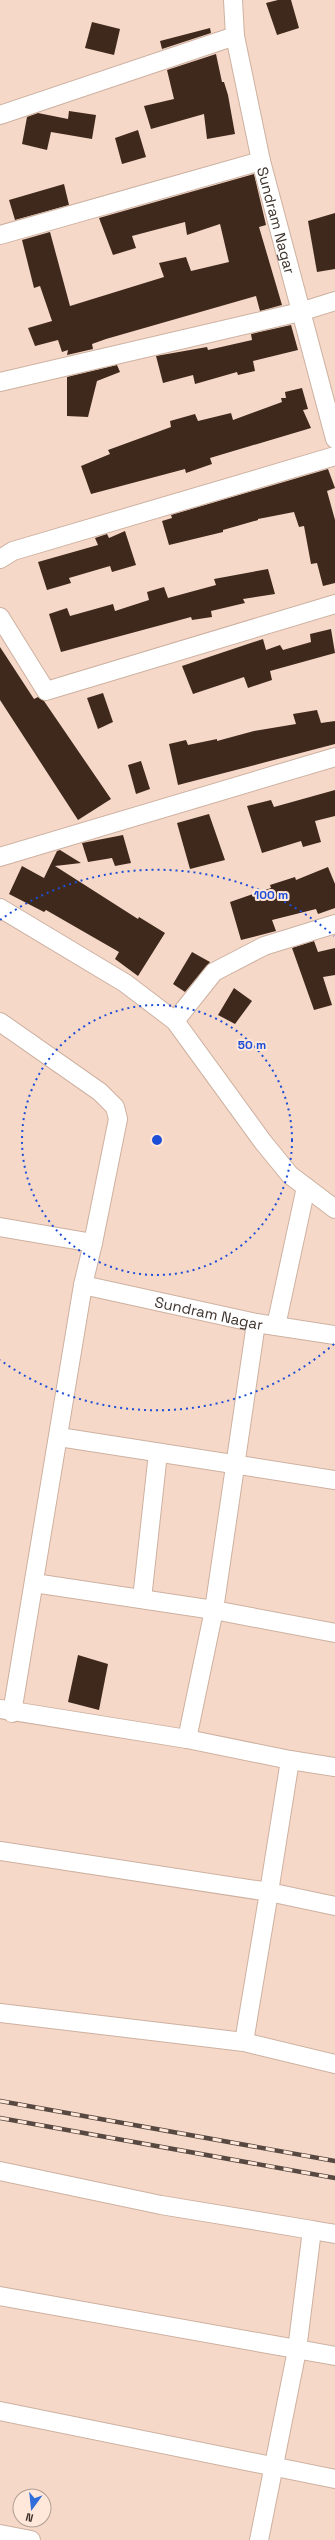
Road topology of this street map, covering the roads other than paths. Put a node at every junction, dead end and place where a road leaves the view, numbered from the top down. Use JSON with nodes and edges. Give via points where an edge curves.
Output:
{"nodes":[{"id":1,"x":233,"y":0,"type":"edge"},
{"id":2,"x":235,"y":36,"type":"junction"},
{"id":3,"x":0,"y":115,"type":"edge"},
{"id":4,"x":261,"y":161,"type":"junction"},
{"id":5,"x":0,"y":235,"type":"edge"},
{"id":6,"x":335,"y":301,"type":"edge"},
{"id":7,"x":300,"y":312,"type":"junction"},
{"id":8,"x":0,"y":382,"type":"edge"},
{"id":9,"x":335,"y":438,"type":"edge"},
{"id":10,"x":335,"y":456,"type":"edge"},
{"id":11,"x":0,"y":559,"type":"edge"},
{"id":12,"x":335,"y":604,"type":"edge"},
{"id":13,"x":0,"y":617,"type":"edge"},
{"id":14,"x":335,"y":757,"type":"edge"},
{"id":15,"x":0,"y":857,"type":"edge"},
{"id":16,"x":0,"y":908,"type":"edge"},
{"id":17,"x":335,"y":924,"type":"edge"},
{"id":18,"x":174,"y":1021,"type":"junction"},
{"id":19,"x":0,"y":1022,"type":"edge"},
{"id":20,"x":306,"y":1187,"type":"junction"},
{"id":21,"x":335,"y":1209,"type":"edge"},
{"id":22,"x":0,"y":1227,"type":"edge"},
{"id":23,"x":93,"y":1243,"type":"junction"},
{"id":24,"x":83,"y":1285,"type":"junction"},
{"id":25,"x":256,"y":1323,"type":"junction"},
{"id":26,"x":276,"y":1326,"type":"junction"},
{"id":27,"x":335,"y":1335,"type":"edge"},
{"id":28,"x":59,"y":1437,"type":"junction"},
{"id":29,"x":158,"y":1453,"type":"junction"},
{"id":30,"x":235,"y":1466,"type":"junction"},
{"id":31,"x":335,"y":1480,"type":"edge"},
{"id":32,"x":34,"y":1583,"type":"junction"},
{"id":33,"x":142,"y":1599,"type":"junction"},
{"id":34,"x":214,"y":1610,"type":"junction"},
{"id":35,"x":335,"y":1633,"type":"edge"},
{"id":36,"x":6,"y":1711,"type":"edge"},
{"id":37,"x":188,"y":1739,"type":"junction"},
{"id":38,"x":290,"y":1760,"type":"junction"},
{"id":39,"x":335,"y":1767,"type":"edge"},
{"id":40,"x":0,"y":1851,"type":"edge"},
{"id":41,"x":269,"y":1892,"type":"junction"},
{"id":42,"x":335,"y":1906,"type":"edge"},
{"id":43,"x":0,"y":2013,"type":"edge"},
{"id":44,"x":244,"y":2042,"type":"junction"},
{"id":45,"x":335,"y":2064,"type":"edge"},
{"id":46,"x":0,"y":2172,"type":"edge"},
{"id":47,"x":312,"y":2230,"type":"junction"},
{"id":48,"x":335,"y":2234,"type":"edge"},
{"id":49,"x":0,"y":2296,"type":"edge"},
{"id":50,"x":297,"y":2350,"type":"junction"},
{"id":51,"x":335,"y":2356,"type":"edge"},
{"id":52,"x":0,"y":2411,"type":"edge"},
{"id":53,"x":274,"y":2467,"type":"junction"},
{"id":54,"x":335,"y":2479,"type":"edge"},
{"id":55,"x":0,"y":2534,"type":"edge"},
{"id":56,"x":31,"y":2540,"type":"edge"},
{"id":57,"x":259,"y":2540,"type":"edge"}],
"edges":[{"from":1,"to":2,"type":"street","name":"Sundram Nagar"},
{"from":2,"to":3,"type":"street"},
{"from":2,"to":4,"type":"street","name":"Sundram Nagar"},
{"from":4,"to":5,"type":"street"},
{"from":4,"to":7,"type":"street","name":"Sundram Nagar"},
{"from":6,"to":7,"type":"street"},
{"from":7,"to":8,"type":"street"},
{"from":7,"to":9,"type":"street","name":"Sundram Nagar"},
{"from":10,"to":11,"type":"street","via":[[13,551]]},
{"from":12,"to":13,"type":"street","via":[[46,691]]},
{"from":14,"to":15,"type":"street"},
{"from":16,"to":18,"type":"street","via":[[125,983]]},
{"from":17,"to":18,"type":"street","via":[[264,946],[214,972]]},
{"from":18,"to":20,"type":"street","via":[[263,1142],[290,1175]]},
{"from":19,"to":23,"type":"street","via":[[100,1092],[115,1107],[118,1119]]},
{"from":20,"to":21,"type":"street"},
{"from":20,"to":26,"type":"street"},
{"from":22,"to":23,"type":"street"},
{"from":23,"to":24,"type":"street"},
{"from":24,"to":25,"type":"street","name":"Sundram Nagar"},
{"from":24,"to":28,"type":"street"},
{"from":25,"to":26,"type":"street","name":"Sundram Nagar"},
{"from":25,"to":30,"type":"street"},
{"from":26,"to":27,"type":"street","name":"Sundram Nagar"},
{"from":28,"to":29,"type":"street"},
{"from":28,"to":32,"type":"street"},
{"from":29,"to":30,"type":"street"},
{"from":29,"to":33,"type":"street"},
{"from":30,"to":31,"type":"street"},
{"from":30,"to":34,"type":"street"},
{"from":32,"to":33,"type":"street"},
{"from":32,"to":36,"type":"street"},
{"from":33,"to":34,"type":"street"},
{"from":34,"to":35,"type":"street"},
{"from":34,"to":37,"type":"street"},
{"from":36,"to":37,"type":"street"},
{"from":37,"to":38,"type":"street"},
{"from":38,"to":39,"type":"street"},
{"from":38,"to":41,"type":"street"},
{"from":40,"to":41,"type":"street"},
{"from":41,"to":42,"type":"street"},
{"from":41,"to":44,"type":"street"},
{"from":43,"to":44,"type":"street"},
{"from":44,"to":45,"type":"street"},
{"from":46,"to":47,"type":"street","via":[[161,2205]]},
{"from":47,"to":48,"type":"street"},
{"from":47,"to":50,"type":"street"},
{"from":49,"to":50,"type":"street"},
{"from":50,"to":51,"type":"street"},
{"from":50,"to":53,"type":"street"},
{"from":52,"to":53,"type":"street"},
{"from":53,"to":54,"type":"street"},
{"from":53,"to":57,"type":"street"},
{"from":55,"to":56,"type":"street"}]}
